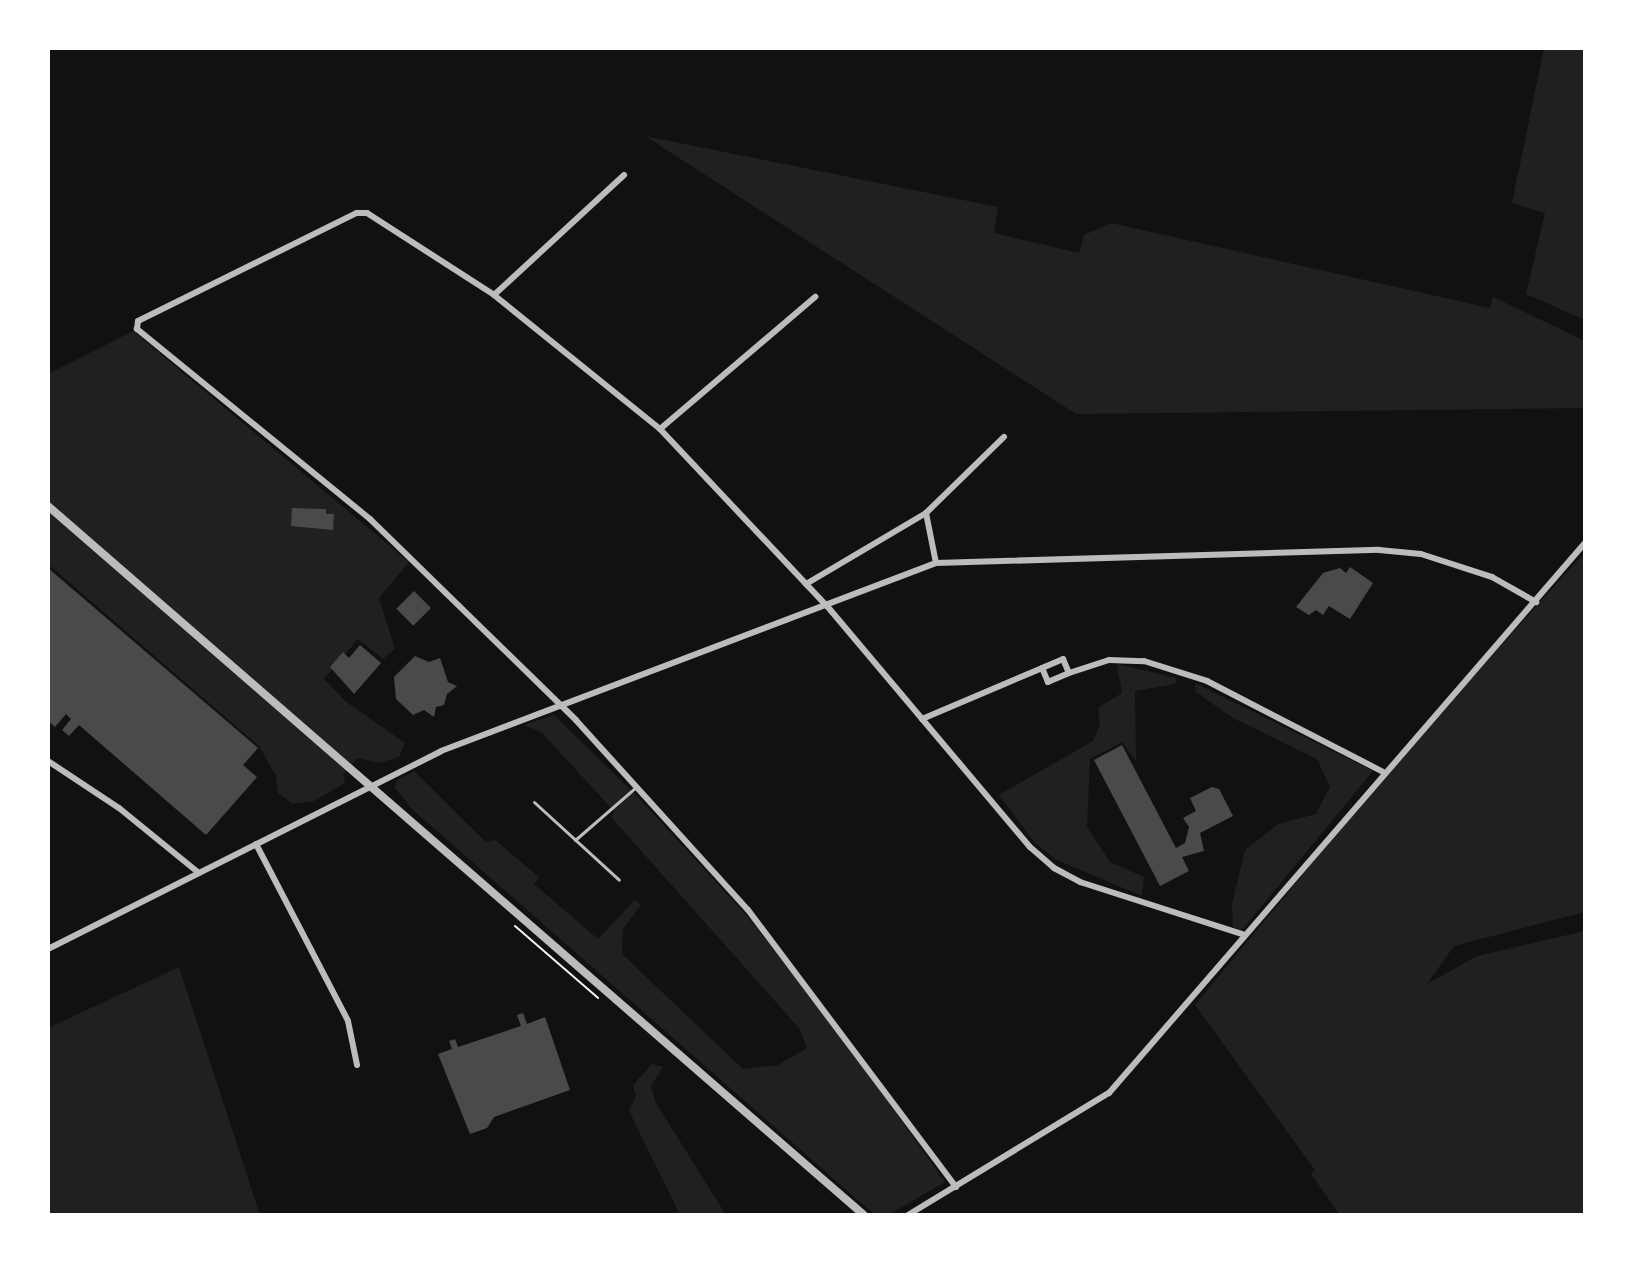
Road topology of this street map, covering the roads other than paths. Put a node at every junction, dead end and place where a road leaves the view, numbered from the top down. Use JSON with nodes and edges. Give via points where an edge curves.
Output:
{"nodes":[{"id":1,"x":624,"y":175,"type":"dead end"},
{"id":2,"x":494,"y":295,"type":"junction"},
{"id":3,"x":815,"y":297,"type":"dead end"},
{"id":4,"x":660,"y":429,"type":"junction"},
{"id":5,"x":1004,"y":437,"type":"dead end"},
{"id":6,"x":48,"y":506,"type":"edge"},
{"id":7,"x":926,"y":513,"type":"junction"},
{"id":8,"x":1585,"y":543,"type":"edge"},
{"id":9,"x":936,"y":563,"type":"junction"},
{"id":10,"x":806,"y":584,"type":"junction"},
{"id":11,"x":1536,"y":602,"type":"junction"},
{"id":12,"x":827,"y":606,"type":"junction"},
{"id":13,"x":1042,"y":668,"type":"junction"},
{"id":14,"x":1069,"y":673,"type":"junction"},
{"id":15,"x":557,"y":703,"type":"junction"},
{"id":16,"x":922,"y":719,"type":"junction"},
{"id":17,"x":48,"y":761,"type":"edge"},
{"id":18,"x":1383,"y":772,"type":"junction"},
{"id":19,"x":371,"y":785,"type":"junction"},
{"id":20,"x":636,"y":787,"type":"junction"},
{"id":21,"x":534,"y":802,"type":"dead end"},
{"id":22,"x":575,"y":840,"type":"junction"},
{"id":23,"x":256,"y":844,"type":"junction"},
{"id":24,"x":199,"y":873,"type":"junction"},
{"id":25,"x":619,"y":880,"type":"dead end"},
{"id":26,"x":1245,"y":935,"type":"junction"},
{"id":27,"x":48,"y":949,"type":"edge"},
{"id":28,"x":357,"y":1065,"type":"dead end"},
{"id":29,"x":956,"y":1187,"type":"junction"},
{"id":30,"x":864,"y":1215,"type":"edge"},
{"id":31,"x":908,"y":1215,"type":"edge"}],
"edges":[{"from":1,"to":2,"type":"street"},
{"from":2,"to":4,"type":"street"},
{"from":2,"to":15,"type":"street","via":[[367,213],[357,213],[135,325],[370,519]]},
{"from":3,"to":4,"type":"street"},
{"from":4,"to":10,"type":"street"},
{"from":5,"to":7,"type":"street"},
{"from":6,"to":19,"type":"street"},
{"from":7,"to":9,"type":"street"},
{"from":7,"to":10,"type":"street"},
{"from":8,"to":11,"type":"street"},
{"from":9,"to":11,"type":"street","via":[[1379,550],[1421,554],[1492,577]]},
{"from":9,"to":12,"type":"street"},
{"from":10,"to":12,"type":"street"},
{"from":11,"to":18,"type":"street"},
{"from":12,"to":15,"type":"street"},
{"from":12,"to":16,"type":"street"},
{"from":13,"to":14,"type":"street","via":[[1063,659]]},
{"from":13,"to":14,"type":"street","via":[[1048,682]]},
{"from":13,"to":16,"type":"street"},
{"from":14,"to":18,"type":"street","via":[[1124,658],[1207,681]]},
{"from":15,"to":19,"type":"street"},
{"from":15,"to":20,"type":"street"},
{"from":16,"to":26,"type":"street","via":[[1054,868],[1080,882]]},
{"from":17,"to":24,"type":"street","via":[[119,808]]},
{"from":18,"to":26,"type":"street"},
{"from":19,"to":23,"type":"street"},
{"from":19,"to":30,"type":"street"},
{"from":20,"to":22,"type":"lane"},
{"from":20,"to":29,"type":"street","via":[[748,910]]},
{"from":21,"to":22,"type":"lane"},
{"from":22,"to":25,"type":"lane"},
{"from":23,"to":24,"type":"street"},
{"from":23,"to":28,"type":"street","via":[[348,1021]]},
{"from":24,"to":27,"type":"street"},
{"from":26,"to":29,"type":"street","via":[[1109,1093]]},
{"from":29,"to":31,"type":"street"}]}
